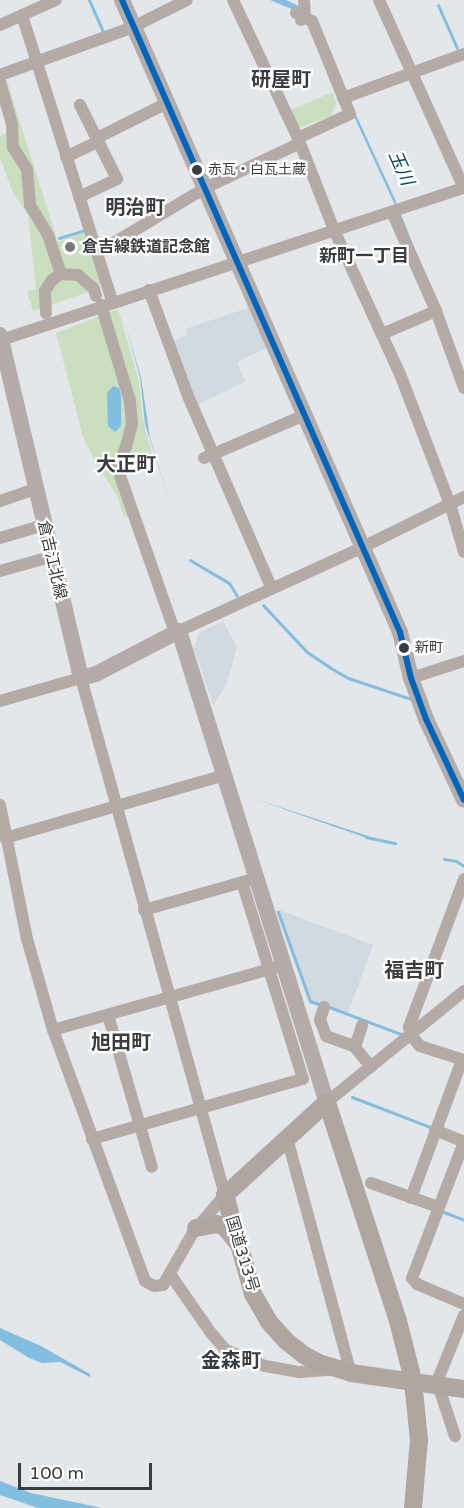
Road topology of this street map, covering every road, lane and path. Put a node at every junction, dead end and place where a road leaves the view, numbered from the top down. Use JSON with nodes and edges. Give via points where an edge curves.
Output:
{"nodes":[{"id":1,"x":54,"y":0,"type":"edge"},
{"id":2,"x":122,"y":0,"type":"edge"},
{"id":3,"x":187,"y":0,"type":"edge"},
{"id":4,"x":232,"y":0,"type":"edge"},
{"id":5,"x":379,"y":0,"type":"edge"},
{"id":6,"x":302,"y":1,"type":"edge"},
{"id":7,"x":22,"y":15,"type":"junction"},
{"id":8,"x":0,"y":25,"type":"edge"},
{"id":9,"x":133,"y":27,"type":"junction"},
{"id":10,"x":464,"y":54,"type":"edge"},
{"id":11,"x":38,"y":62,"type":"junction"},
{"id":12,"x":412,"y":73,"type":"junction"},
{"id":13,"x":0,"y":75,"type":"edge"},
{"id":14,"x":0,"y":82,"type":"edge"},
{"id":15,"x":343,"y":98,"type":"junction"},
{"id":16,"x":167,"y":103,"type":"junction"},
{"id":17,"x":80,"y":105,"type":"dead end"},
{"id":18,"x":98,"y":139,"type":"junction"},
{"id":19,"x":299,"y":141,"type":"junction"},
{"id":20,"x":66,"y":157,"type":"junction"},
{"id":21,"x":205,"y":188,"type":"junction"},
{"id":22,"x":464,"y":188,"type":"edge"},
{"id":23,"x":79,"y":196,"type":"junction"},
{"id":24,"x":392,"y":213,"type":"junction"},
{"id":25,"x":334,"y":230,"type":"junction"},
{"id":26,"x":97,"y":253,"type":"junction"},
{"id":27,"x":238,"y":261,"type":"junction"},
{"id":28,"x":61,"y":274,"type":"junction"},
{"id":29,"x":148,"y":290,"type":"junction"},
{"id":30,"x":103,"y":301,"type":"junction"},
{"id":31,"x":436,"y":310,"type":"junction"},
{"id":32,"x":46,"y":313,"type":"dead end"},
{"id":33,"x":382,"y":334,"type":"junction"},
{"id":34,"x":1,"y":345,"type":"edge"},
{"id":35,"x":464,"y":388,"type":"edge"},
{"id":36,"x":305,"y":415,"type":"junction"},
{"id":37,"x":208,"y":456,"type":"junction"},
{"id":38,"x":35,"y":489,"type":"junction"},
{"id":39,"x":464,"y":497,"type":"edge"},
{"id":40,"x":0,"y":501,"type":"edge"},
{"id":41,"x":450,"y":504,"type":"junction"},
{"id":42,"x":44,"y":525,"type":"junction"},
{"id":43,"x":0,"y":538,"type":"edge"},
{"id":44,"x":363,"y":548,"type":"junction"},
{"id":45,"x":464,"y":552,"type":"edge"},
{"id":46,"x":50,"y":557,"type":"junction"},
{"id":47,"x":0,"y":571,"type":"edge"},
{"id":48,"x":272,"y":589,"type":"junction"},
{"id":49,"x":177,"y":632,"type":"junction"},
{"id":50,"x":464,"y":661,"type":"edge"},
{"id":51,"x":81,"y":678,"type":"junction"},
{"id":52,"x":411,"y":678,"type":"junction"},
{"id":53,"x":0,"y":701,"type":"edge"},
{"id":54,"x":224,"y":775,"type":"junction"},
{"id":55,"x":463,"y":795,"type":"edge"},
{"id":56,"x":0,"y":805,"type":"edge"},
{"id":57,"x":115,"y":807,"type":"junction"},
{"id":58,"x":5,"y":838,"type":"junction"},
{"id":59,"x":464,"y":879,"type":"edge"},
{"id":60,"x":249,"y":880,"type":"junction"},
{"id":61,"x":144,"y":910,"type":"junction"},
{"id":62,"x":277,"y":967,"type":"junction"},
{"id":63,"x":464,"y":991,"type":"edge"},
{"id":64,"x":168,"y":997,"type":"junction"},
{"id":65,"x":324,"y":1007,"type":"dead end"},
{"id":66,"x":108,"y":1015,"type":"junction"},
{"id":67,"x":362,"y":1025,"type":"dead end"},
{"id":68,"x":53,"y":1030,"type":"junction"},
{"id":69,"x":411,"y":1035,"type":"junction"},
{"id":70,"x":355,"y":1047,"type":"junction"},
{"id":71,"x":463,"y":1060,"type":"edge"},
{"id":72,"x":371,"y":1067,"type":"junction"},
{"id":73,"x":327,"y":1102,"type":"junction"},
{"id":74,"x":200,"y":1108,"type":"junction"},
{"id":75,"x":140,"y":1126,"type":"junction"},
{"id":76,"x":435,"y":1130,"type":"junction"},
{"id":77,"x":287,"y":1138,"type":"junction"},
{"id":78,"x":92,"y":1139,"type":"junction"},
{"id":79,"x":152,"y":1167,"type":"dead end"},
{"id":80,"x":371,"y":1183,"type":"dead end"},
{"id":81,"x":225,"y":1195,"type":"junction"},
{"id":82,"x":411,"y":1198,"type":"junction"},
{"id":83,"x":438,"y":1208,"type":"junction"},
{"id":84,"x":196,"y":1228,"type":"junction"},
{"id":85,"x":236,"y":1241,"type":"junction"},
{"id":86,"x":166,"y":1279,"type":"junction"},
{"id":87,"x":464,"y":1304,"type":"edge"},
{"id":88,"x":464,"y":1314,"type":"edge"},
{"id":89,"x":343,"y":1371,"type":"junction"},
{"id":90,"x":437,"y":1385,"type":"junction"},
{"id":91,"x":464,"y":1389,"type":"edge"},
{"id":92,"x":455,"y":1436,"type":"dead end"},
{"id":93,"x":413,"y":1508,"type":"edge"}],
"edges":[{"from":1,"to":7,"type":"street"},
{"from":2,"to":9,"type":"main road"},
{"from":3,"to":9,"type":"street"},
{"from":4,"to":19,"type":"street"},
{"from":5,"to":12,"type":"street"},
{"from":6,"to":15,"type":"street","via":[[300,17],[312,21]]},
{"from":7,"to":8,"type":"street"},
{"from":7,"to":11,"type":"street"},
{"from":9,"to":11,"type":"street"},
{"from":9,"to":16,"type":"main road"},
{"from":10,"to":12,"type":"street"},
{"from":11,"to":13,"type":"street"},
{"from":11,"to":20,"type":"street"},
{"from":12,"to":15,"type":"street"},
{"from":12,"to":22,"type":"street"},
{"from":14,"to":28,"type":"street","via":[[12,123],[13,147],[27,170],[30,205],[48,235]]},
{"from":15,"to":19,"type":"street","via":[[350,114]]},
{"from":16,"to":18,"type":"street"},
{"from":16,"to":21,"type":"main road"},
{"from":17,"to":18,"type":"street"},
{"from":18,"to":20,"type":"street"},
{"from":18,"to":23,"type":"street","via":[[117,178]]},
{"from":19,"to":21,"type":"street"},
{"from":19,"to":25,"type":"street"},
{"from":20,"to":23,"type":"street"},
{"from":21,"to":26,"type":"street"},
{"from":21,"to":27,"type":"main road"},
{"from":22,"to":24,"type":"street"},
{"from":23,"to":26,"type":"street"},
{"from":24,"to":25,"type":"street"},
{"from":24,"to":31,"type":"street"},
{"from":25,"to":27,"type":"street"},
{"from":25,"to":33,"type":"street"},
{"from":26,"to":30,"type":"street"},
{"from":27,"to":29,"type":"street"},
{"from":27,"to":36,"type":"main road"},
{"from":28,"to":30,"type":"street","via":[[78,275]]},
{"from":28,"to":32,"type":"street","via":[[45,291]]},
{"from":29,"to":30,"type":"street"},
{"from":29,"to":37,"type":"street"},
{"from":30,"to":34,"type":"street"},
{"from":30,"to":49,"type":"street","via":[[130,401],[132,424],[117,466]]},
{"from":31,"to":33,"type":"street"},
{"from":31,"to":35,"type":"street"},
{"from":33,"to":41,"type":"street"},
{"from":34,"to":38,"type":"main road","name":"倉吉江北線"},
{"from":36,"to":37,"type":"street"},
{"from":36,"to":44,"type":"main road"},
{"from":37,"to":48,"type":"street"},
{"from":38,"to":40,"type":"street"},
{"from":38,"to":42,"type":"main road","name":"倉吉江北線"},
{"from":39,"to":41,"type":"street"},
{"from":41,"to":44,"type":"street"},
{"from":41,"to":45,"type":"street"},
{"from":42,"to":43,"type":"street"},
{"from":42,"to":46,"type":"main road","name":"倉吉江北線"},
{"from":44,"to":48,"type":"street"},
{"from":44,"to":52,"type":"main road","via":[[400,632]]},
{"from":46,"to":47,"type":"street"},
{"from":46,"to":51,"type":"main road","name":"倉吉江北線"},
{"from":48,"to":49,"type":"street"},
{"from":49,"to":51,"type":"main road"},
{"from":49,"to":54,"type":"main road"},
{"from":50,"to":52,"type":"street"},
{"from":51,"to":53,"type":"street"},
{"from":51,"to":57,"type":"street"},
{"from":52,"to":55,"type":"main road"},
{"from":54,"to":57,"type":"street"},
{"from":54,"to":60,"type":"main road"},
{"from":56,"to":58,"type":"street"},
{"from":57,"to":58,"type":"street"},
{"from":57,"to":61,"type":"street"},
{"from":58,"to":68,"type":"street","via":[[27,939]]},
{"from":59,"to":69,"type":"street","via":[[409,1027]]},
{"from":60,"to":61,"type":"street"},
{"from":60,"to":62,"type":"main road"},
{"from":61,"to":64,"type":"street"},
{"from":62,"to":64,"type":"street"},
{"from":62,"to":73,"type":"main road"},
{"from":62,"to":74,"type":"street","via":[[303,1079]]},
{"from":63,"to":69,"type":"street"},
{"from":64,"to":66,"type":"street"},
{"from":64,"to":74,"type":"street"},
{"from":65,"to":70,"type":"street","via":[[320,1020],[326,1036]]},
{"from":66,"to":68,"type":"street"},
{"from":66,"to":75,"type":"street"},
{"from":67,"to":70,"type":"street"},
{"from":68,"to":78,"type":"street"},
{"from":69,"to":71,"type":"street","via":[[420,1046]]},
{"from":69,"to":72,"type":"street"},
{"from":70,"to":72,"type":"street"},
{"from":71,"to":76,"type":"street"},
{"from":72,"to":73,"type":"street"},
{"from":73,"to":77,"type":"highway","name":"国道313号"},
{"from":73,"to":93,"type":"highway","bridge":true,"via":[[411,1372],[419,1440]]},
{"from":74,"to":75,"type":"street"},
{"from":74,"to":81,"type":"street"},
{"from":75,"to":78,"type":"street"},
{"from":75,"to":79,"type":"street"},
{"from":76,"to":82,"type":"street"},
{"from":76,"to":83,"type":"street","via":[[464,1142]]},
{"from":77,"to":81,"type":"highway","name":"国道313号"},
{"from":77,"to":89,"type":"street"},
{"from":78,"to":86,"type":"street","via":[[145,1281],[154,1286]]},
{"from":80,"to":82,"type":"street"},
{"from":81,"to":84,"type":"street"},
{"from":81,"to":85,"type":"highway","name":"国道313号"},
{"from":82,"to":83,"type":"street"},
{"from":83,"to":87,"type":"street","via":[[412,1278],[417,1284]]},
{"from":84,"to":85,"type":"highway","via":[[216,1224]]},
{"from":84,"to":86,"type":"street"},
{"from":85,"to":89,"type":"highway","name":"国道313号","via":[[253,1294],[269,1322],[304,1355]]},
{"from":86,"to":89,"type":"street","via":[[226,1350],[265,1366],[299,1372]]},
{"from":88,"to":90,"type":"street"},
{"from":89,"to":90,"type":"highway","name":"国道313号"},
{"from":90,"to":91,"type":"highway","name":"国道313号"},
{"from":90,"to":92,"type":"street"}]}
